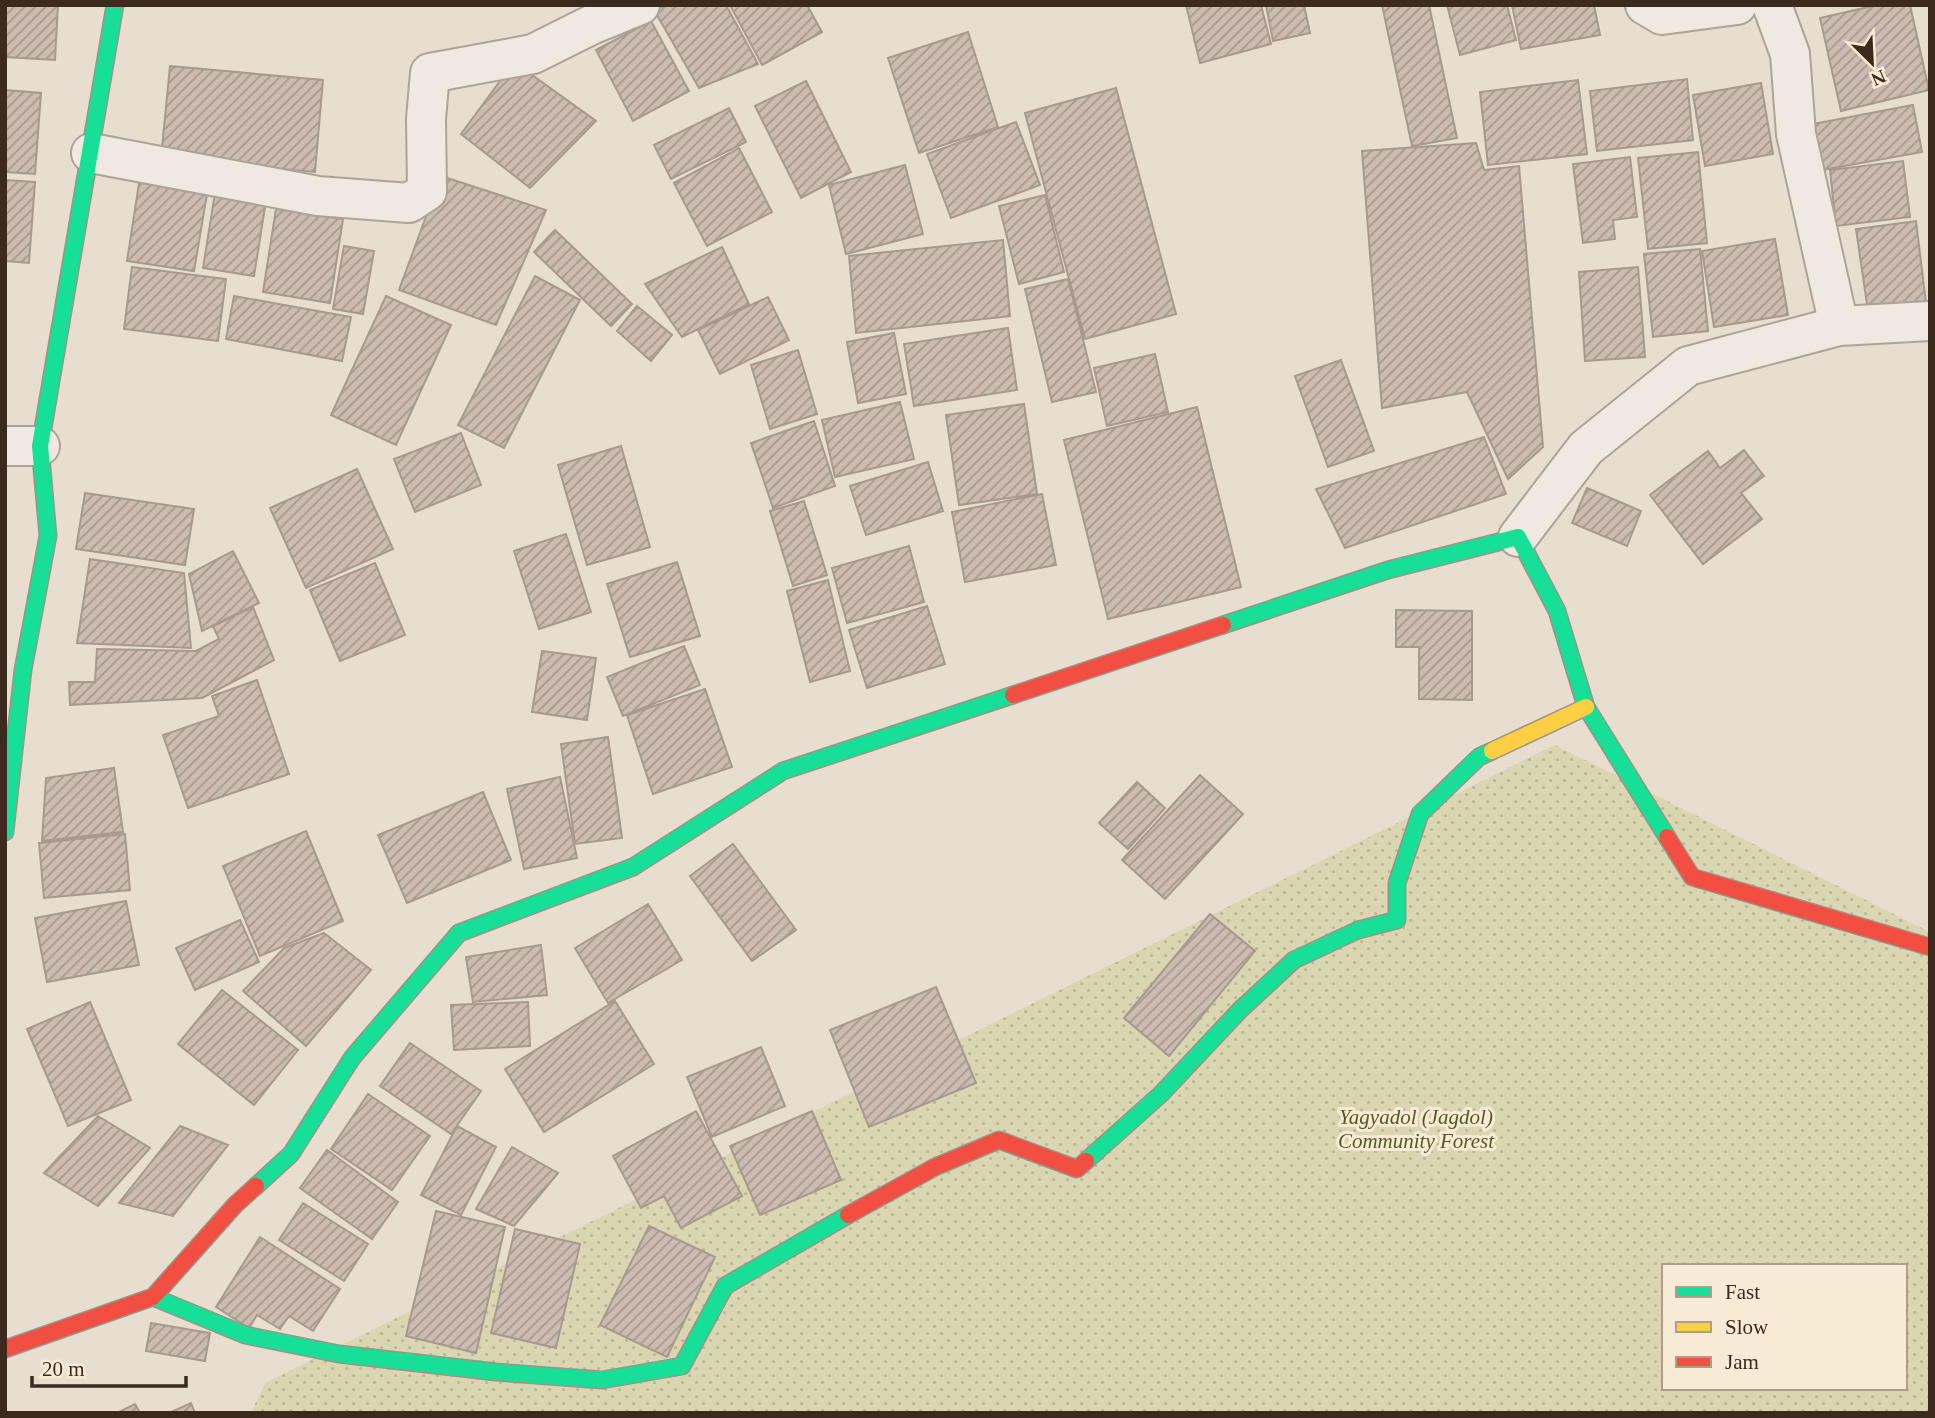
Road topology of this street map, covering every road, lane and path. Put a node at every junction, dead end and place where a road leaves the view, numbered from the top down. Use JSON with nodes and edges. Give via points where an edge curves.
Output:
{"nodes":[{"id":1,"x":115,"y":5,"type":"edge"},
{"id":2,"x":640,"y":5,"type":"edge"},
{"id":3,"x":1646,"y":5,"type":"edge"},
{"id":4,"x":1737,"y":5,"type":"edge"},
{"id":5,"x":1772,"y":5,"type":"edge"},
{"id":6,"x":91,"y":153,"type":"junction"},
{"id":7,"x":1930,"y":321,"type":"edge"},
{"id":8,"x":1839,"y":326,"type":"junction"},
{"id":9,"x":23,"y":446,"type":"edge"},
{"id":10,"x":1518,"y":537,"type":"junction"},
{"id":11,"x":14,"y":670,"type":"edge"},
{"id":12,"x":1586,"y":707,"type":"junction"},
{"id":13,"x":5,"y":832,"type":"edge"},
{"id":14,"x":1930,"y":947,"type":"edge"},
{"id":15,"x":153,"y":1297,"type":"junction"},
{"id":16,"x":5,"y":1349,"type":"edge"}],
"edges":[{"from":1,"to":6,"type":"street"},
{"from":2,"to":6,"type":"street","via":[[533,54],[430,73],[427,191],[409,203],[318,196]]},
{"from":3,"to":4,"type":"street","via":[[1662,15]]},
{"from":5,"to":8,"type":"street","via":[[1790,54],[1796,134]]},
{"from":6,"to":9,"type":"street"},
{"from":7,"to":8,"type":"street"},
{"from":8,"to":10,"type":"street","via":[[1688,366],[1586,448]]},
{"from":9,"to":11,"type":"street","via":[[48,536]]},
{"from":10,"to":12,"type":"street","via":[[1556,611]]},
{"from":10,"to":15,"type":"street","via":[[1388,570],[783,771],[633,867],[459,933],[352,1058],[291,1154],[235,1205]]},
{"from":11,"to":13,"type":"street"},
{"from":12,"to":14,"type":"street","via":[[1692,877]]},
{"from":12,"to":15,"type":"street","via":[[1479,757],[1420,814],[1398,883],[1397,920],[1358,930],[1294,960],[1161,1094],[1077,1169],[999,1140],[934,1167],[725,1286],[682,1366],[601,1380],[339,1354],[246,1335]]},
{"from":15,"to":16,"type":"street"}]}
